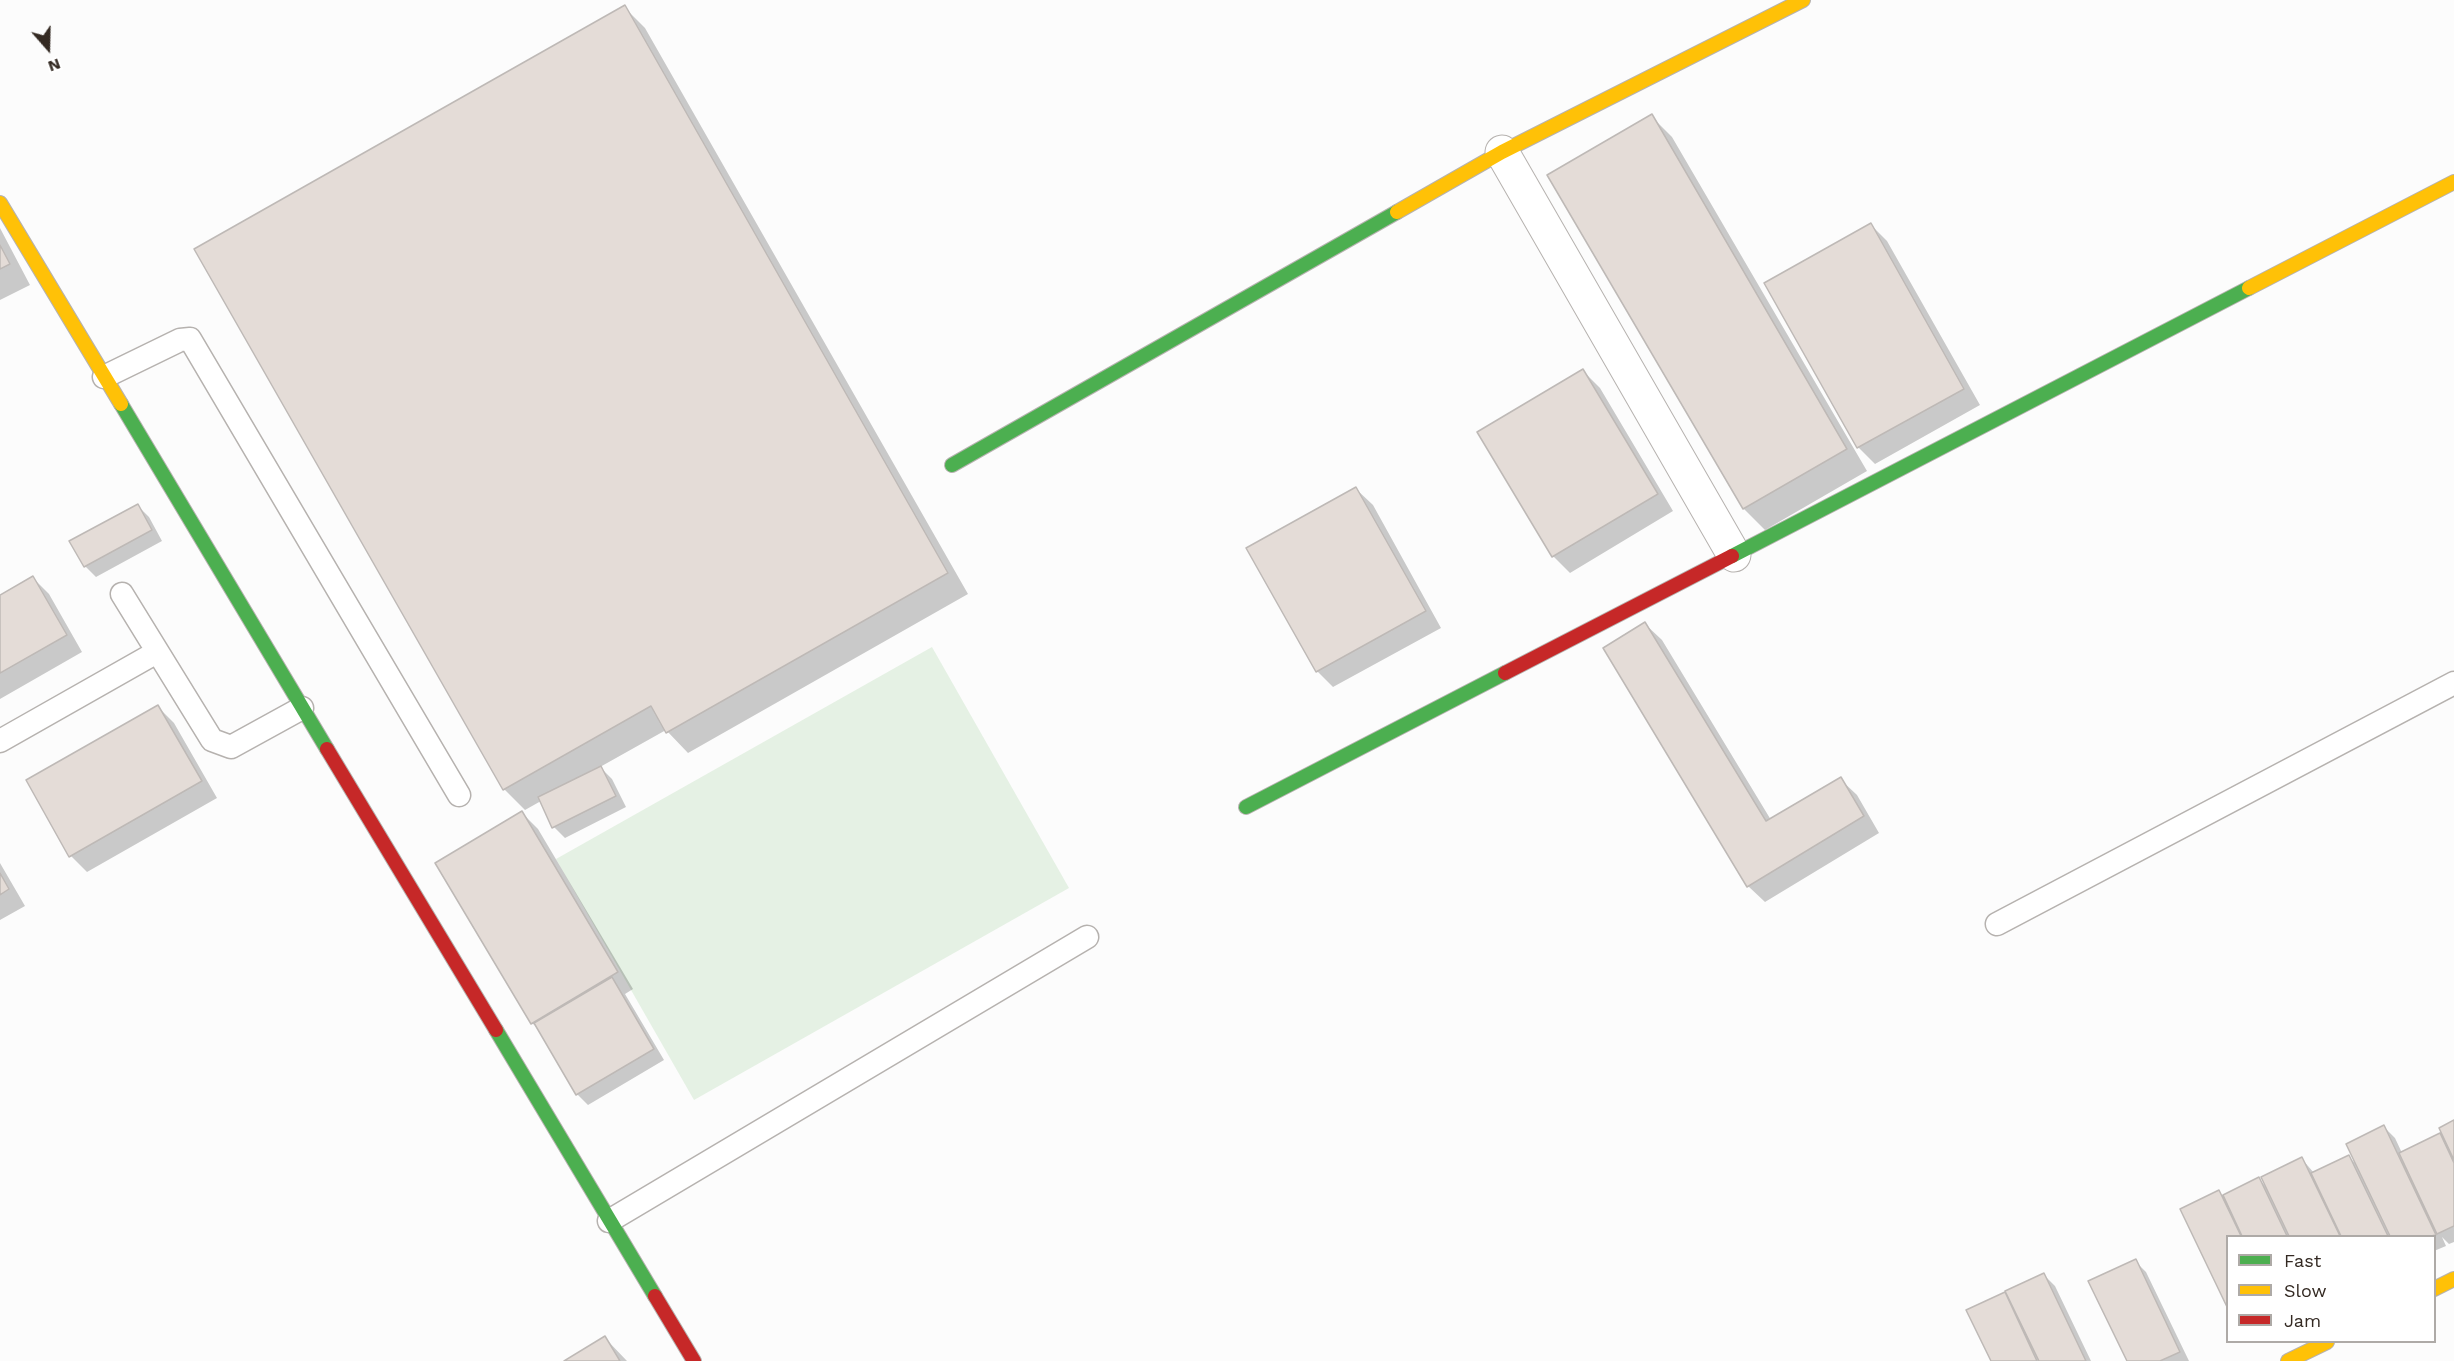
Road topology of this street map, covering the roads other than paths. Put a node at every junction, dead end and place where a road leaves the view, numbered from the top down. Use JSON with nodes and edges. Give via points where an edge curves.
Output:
{"nodes":[{"id":1,"x":1803,"y":0,"type":"edge"},
{"id":2,"x":1502,"y":152,"type":"junction"},
{"id":3,"x":2454,"y":182,"type":"edge"},
{"id":4,"x":0,"y":203,"type":"edge"},
{"id":5,"x":104,"y":377,"type":"junction"},
{"id":6,"x":952,"y":465,"type":"dead end"},
{"id":7,"x":1734,"y":555,"type":"junction"},
{"id":8,"x":122,"y":594,"type":"dead end"},
{"id":9,"x":157,"y":652,"type":"junction"},
{"id":10,"x":2454,"y":683,"type":"edge"},
{"id":11,"x":302,"y":708,"type":"junction"},
{"id":12,"x":0,"y":741,"type":"edge"},
{"id":13,"x":459,"y":795,"type":"dead end"},
{"id":14,"x":1246,"y":807,"type":"dead end"},
{"id":15,"x":1998,"y":924,"type":"dead end"},
{"id":16,"x":1087,"y":937,"type":"dead end"},
{"id":17,"x":609,"y":1221,"type":"junction"},
{"id":18,"x":2454,"y":1279,"type":"edge"},
{"id":19,"x":2436,"y":1287,"type":"edge"},
{"id":20,"x":2323,"y":1343,"type":"edge"},
{"id":21,"x":694,"y":1361,"type":"edge"},
{"id":22,"x":2288,"y":1361,"type":"edge"}],
"edges":[{"from":1,"to":2,"type":"street"},
{"from":2,"to":6,"type":"street"},
{"from":2,"to":7,"type":"street"},
{"from":3,"to":7,"type":"street"},
{"from":4,"to":5,"type":"street"},
{"from":5,"to":11,"type":"street"},
{"from":5,"to":13,"type":"lane","via":[[180,340],[190,339]]},
{"from":7,"to":14,"type":"street"},
{"from":8,"to":9,"type":"lane"},
{"from":9,"to":11,"type":"lane","via":[[212,740],[231,747]]},
{"from":9,"to":12,"type":"lane"},
{"from":10,"to":15,"type":"lane"},
{"from":11,"to":17,"type":"street"},
{"from":16,"to":17,"type":"lane"},
{"from":17,"to":21,"type":"street"},
{"from":18,"to":19,"type":"street"},
{"from":20,"to":22,"type":"street"}]}
